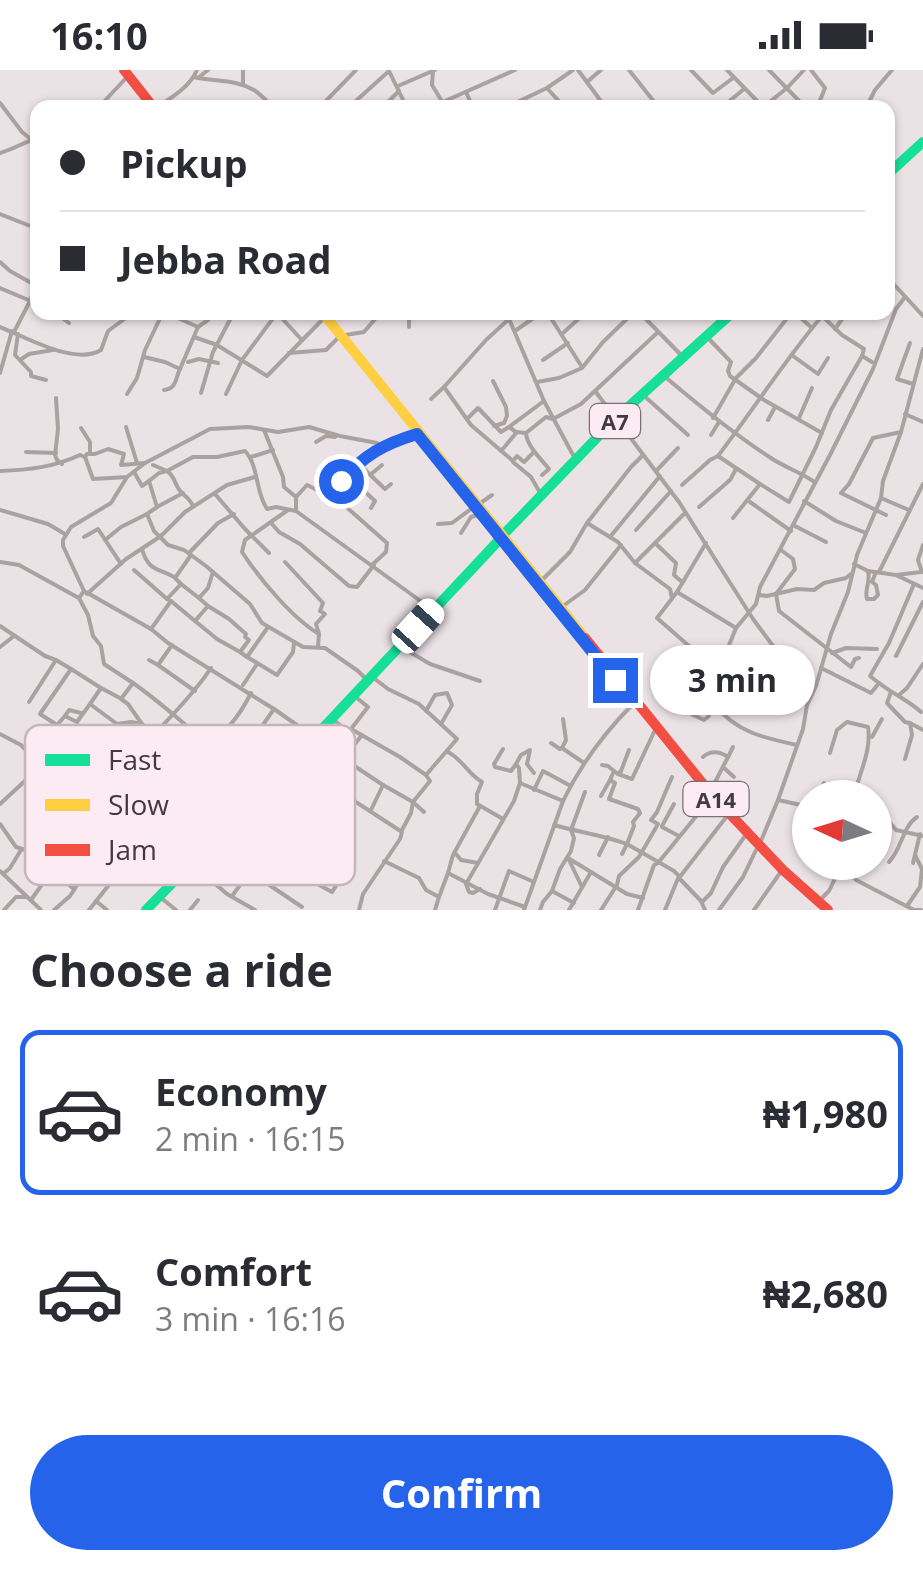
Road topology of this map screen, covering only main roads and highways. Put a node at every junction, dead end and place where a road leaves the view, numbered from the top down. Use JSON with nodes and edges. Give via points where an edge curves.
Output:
{"nodes":[{"id":1,"x":127,"y":72,"type":"edge"},
{"id":2,"x":150,"y":100,"type":"edge"},
{"id":3,"x":923,"y":142,"type":"edge"},
{"id":4,"x":895,"y":168,"type":"edge"},
{"id":5,"x":327,"y":320,"type":"edge"},
{"id":6,"x":724,"y":320,"type":"edge"},
{"id":7,"x":340,"y":336,"type":"junction"},
{"id":8,"x":478,"y":508,"type":"junction"},
{"id":9,"x":502,"y":536,"type":"junction"},
{"id":10,"x":325,"y":725,"type":"edge"},
{"id":11,"x":710,"y":795,"type":"junction"},
{"id":12,"x":758,"y":846,"type":"junction"},
{"id":13,"x":171,"y":885,"type":"edge"},
{"id":14,"x":823,"y":907,"type":"edge"},
{"id":15,"x":146,"y":910,"type":"edge"}],
"edges":[{"from":1,"to":2,"type":"highway"},
{"from":3,"to":4,"type":"highway"},
{"from":5,"to":7,"type":"highway","number":"A14"},
{"from":6,"to":9,"type":"highway","number":"A7","via":[[538,491]]},
{"from":7,"to":8,"type":"highway","number":"A14"},
{"from":7,"to":8,"type":"highway","number":"A14"},
{"from":8,"to":9,"type":"highway","number":"A14"},
{"from":9,"to":10,"type":"highway","number":"A7"},
{"from":9,"to":11,"type":"highway","number":"A14"},
{"from":9,"to":11,"type":"highway","number":"A14"},
{"from":11,"to":12,"type":"highway","number":"A14"},
{"from":11,"to":12,"type":"highway"},
{"from":12,"to":14,"type":"highway","number":"A14"},
{"from":12,"to":14,"type":"highway"},
{"from":13,"to":15,"type":"highway","number":"A7"}]}
